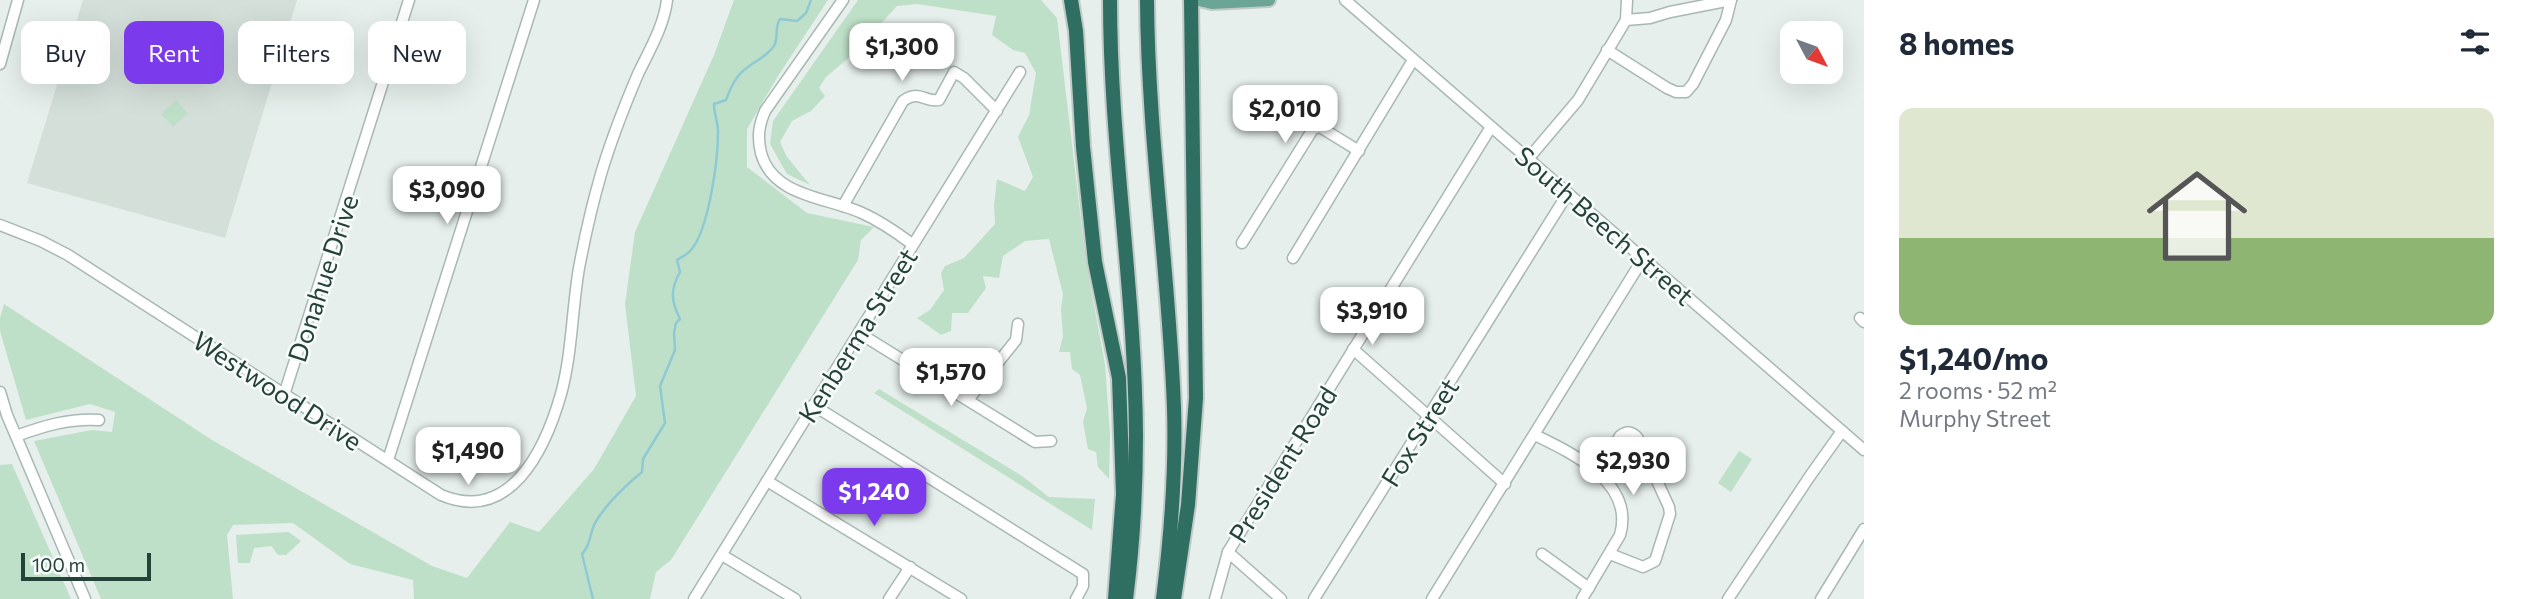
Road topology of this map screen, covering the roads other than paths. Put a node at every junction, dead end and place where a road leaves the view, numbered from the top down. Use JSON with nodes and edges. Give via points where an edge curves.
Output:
{"nodes":[{"id":1,"x":18,"y":0,"type":"edge"},
{"id":2,"x":410,"y":0,"type":"edge"},
{"id":3,"x":534,"y":0,"type":"edge"},
{"id":4,"x":667,"y":0,"type":"edge"},
{"id":5,"x":844,"y":0,"type":"edge"},
{"id":6,"x":1070,"y":0,"type":"edge"},
{"id":7,"x":1110,"y":0,"type":"edge"},
{"id":8,"x":1147,"y":0,"type":"edge"},
{"id":9,"x":1191,"y":0,"type":"edge"},
{"id":10,"x":1199,"y":0,"type":"edge"},
{"id":11,"x":1269,"y":0,"type":"edge"},
{"id":12,"x":1345,"y":0,"type":"edge"},
{"id":13,"x":1627,"y":0,"type":"edge"},
{"id":14,"x":1731,"y":0,"type":"edge"},
{"id":15,"x":1626,"y":20,"type":"junction"},
{"id":16,"x":1607,"y":50,"type":"junction"},
{"id":17,"x":1413,"y":60,"type":"junction"},
{"id":18,"x":0,"y":65,"type":"edge"},
{"id":19,"x":1020,"y":72,"type":"dead end"},
{"id":20,"x":997,"y":111,"type":"junction"},
{"id":21,"x":1491,"y":127,"type":"junction"},
{"id":22,"x":1359,"y":151,"type":"junction"},
{"id":23,"x":1528,"y":159,"type":"junction"},
{"id":24,"x":1568,"y":193,"type":"junction"},
{"id":25,"x":844,"y":206,"type":"junction"},
{"id":26,"x":0,"y":225,"type":"edge"},
{"id":27,"x":1242,"y":243,"type":"dead end"},
{"id":28,"x":912,"y":244,"type":"junction"},
{"id":29,"x":1644,"y":257,"type":"junction"},
{"id":30,"x":1293,"y":258,"type":"dead end"},
{"id":31,"x":1017,"y":324,"type":"dead end"},
{"id":32,"x":859,"y":333,"type":"junction"},
{"id":33,"x":1353,"y":349,"type":"junction"},
{"id":34,"x":0,"y":392,"type":"edge"},
{"id":35,"x":284,"y":395,"type":"junction"},
{"id":36,"x":968,"y":400,"type":"junction"},
{"id":37,"x":813,"y":405,"type":"junction"},
{"id":38,"x":1430,"y":415,"type":"junction"},
{"id":39,"x":99,"y":420,"type":"dead end"},
{"id":40,"x":1842,"y":431,"type":"junction"},
{"id":41,"x":1535,"y":435,"type":"junction"},
{"id":42,"x":16,"y":436,"type":"junction"},
{"id":43,"x":1051,"y":441,"type":"dead end"},
{"id":44,"x":1864,"y":450,"type":"edge"},
{"id":45,"x":388,"y":460,"type":"junction"},
{"id":46,"x":1599,"y":473,"type":"junction"},
{"id":47,"x":767,"y":481,"type":"junction"},
{"id":48,"x":1505,"y":484,"type":"junction"},
{"id":49,"x":1864,"y":529,"type":"edge"},
{"id":50,"x":1228,"y":552,"type":"junction"},
{"id":51,"x":1542,"y":554,"type":"dead end"},
{"id":52,"x":1610,"y":554,"type":"junction"},
{"id":53,"x":722,"y":555,"type":"junction"},
{"id":54,"x":910,"y":567,"type":"junction"},
{"id":55,"x":1589,"y":588,"type":"junction"},
{"id":56,"x":85,"y":599,"type":"edge"},
{"id":57,"x":694,"y":599,"type":"edge"},
{"id":58,"x":795,"y":599,"type":"edge"},
{"id":59,"x":889,"y":599,"type":"edge"},
{"id":60,"x":961,"y":599,"type":"edge"},
{"id":61,"x":1076,"y":599,"type":"edge"},
{"id":62,"x":1115,"y":599,"type":"edge"},
{"id":63,"x":1126,"y":599,"type":"edge"},
{"id":64,"x":1163,"y":599,"type":"edge"},
{"id":65,"x":1174,"y":599,"type":"edge"},
{"id":66,"x":1215,"y":599,"type":"edge"},
{"id":67,"x":1281,"y":599,"type":"edge"},
{"id":68,"x":1314,"y":599,"type":"edge"},
{"id":69,"x":1432,"y":599,"type":"edge"},
{"id":70,"x":1582,"y":599,"type":"edge"},
{"id":71,"x":1728,"y":599,"type":"edge"},
{"id":72,"x":1821,"y":599,"type":"edge"}],
"edges":[{"from":1,"to":18,"type":"street"},
{"from":2,"to":35,"type":"street","name":"Donahue Drive"},
{"from":3,"to":45,"type":"street"},
{"from":4,"to":45,"type":"street","name":"Westwood Drive","via":[[602,172],[579,269],[561,393],[528,468],[498,495],[470,503],[441,495]]},
{"from":5,"to":25,"type":"street","via":[[772,100],[758,130],[762,156],[776,179]]},
{"from":6,"to":62,"type":"highway","via":[[1095,262],[1119,378],[1123,494]]},
{"from":7,"to":63,"type":"highway","via":[[1111,91],[1136,435]]},
{"from":8,"to":64,"type":"highway","via":[[1174,409],[1172,515]]},
{"from":9,"to":65,"type":"highway","via":[[1196,398],[1188,505]]},
{"from":10,"to":11,"type":"main road"},
{"from":12,"to":17,"type":"street","name":"South Beech Street"},
{"from":13,"to":15,"type":"street"},
{"from":14,"to":15,"type":"street"},
{"from":14,"to":16,"type":"street","via":[[1726,20],[1686,92],[1667,88]]},
{"from":15,"to":16,"type":"street"},
{"from":16,"to":23,"type":"street","via":[[1578,100]]},
{"from":17,"to":21,"type":"street","name":"South Beech Street"},
{"from":17,"to":22,"type":"street"},
{"from":19,"to":20,"type":"street","name":"Kenberma Street"},
{"from":20,"to":25,"type":"street","via":[[954,72],[939,100],[920,95],[902,101]]},
{"from":20,"to":28,"type":"street","name":"Kenberma Street"},
{"from":21,"to":23,"type":"street","name":"South Beech Street"},
{"from":21,"to":33,"type":"street","name":"President Road"},
{"from":22,"to":27,"type":"street","via":[[1320,127],[1313,129]]},
{"from":22,"to":30,"type":"street"},
{"from":23,"to":24,"type":"street","name":"South Beech Street"},
{"from":24,"to":29,"type":"street","name":"South Beech Street"},
{"from":24,"to":38,"type":"street","name":"Fox Street"},
{"from":25,"to":28,"type":"street","via":[[879,221]]},
{"from":26,"to":35,"type":"street","name":"Westwood Drive","via":[[68,255]]},
{"from":28,"to":32,"type":"street","name":"Kenberma Street"},
{"from":29,"to":40,"type":"street","name":"South Beech Street"},
{"from":29,"to":41,"type":"street"},
{"from":31,"to":36,"type":"street","via":[[1016,340]]},
{"from":32,"to":36,"type":"street"},
{"from":32,"to":37,"type":"street","name":"Kenberma Street"},
{"from":33,"to":38,"type":"street"},
{"from":33,"to":50,"type":"street","name":"President Road"},
{"from":34,"to":42,"type":"street"},
{"from":35,"to":45,"type":"street","name":"Westwood Drive"},
{"from":36,"to":43,"type":"street","via":[[1035,442]]},
{"from":37,"to":47,"type":"street","name":"Kenberma Street"},
{"from":37,"to":61,"type":"street","via":[[1083,574]]},
{"from":38,"to":48,"type":"street"},
{"from":38,"to":68,"type":"street","name":"Fox Street"},
{"from":39,"to":42,"type":"street","via":[[61,421]]},
{"from":40,"to":44,"type":"street","name":"South Beech Street"},
{"from":40,"to":71,"type":"street"},
{"from":41,"to":46,"type":"street"},
{"from":41,"to":48,"type":"street"},
{"from":42,"to":56,"type":"street"},
{"from":46,"to":52,"type":"street","via":[[1613,487],[1622,516],[1620,535]]},
{"from":46,"to":52,"type":"street","via":[[1620,436],[1632,432],[1670,514],[1655,561],[1643,567]]},
{"from":47,"to":53,"type":"street","name":"Kenberma Street"},
{"from":47,"to":54,"type":"street"},
{"from":48,"to":69,"type":"street"},
{"from":49,"to":72,"type":"street"},
{"from":50,"to":66,"type":"street","name":"President Road"},
{"from":50,"to":67,"type":"street"},
{"from":51,"to":55,"type":"street"},
{"from":52,"to":55,"type":"street"},
{"from":53,"to":57,"type":"street","name":"Kenberma Street"},
{"from":53,"to":58,"type":"street"},
{"from":54,"to":59,"type":"street"},
{"from":54,"to":60,"type":"street"},
{"from":55,"to":70,"type":"street"}]}
